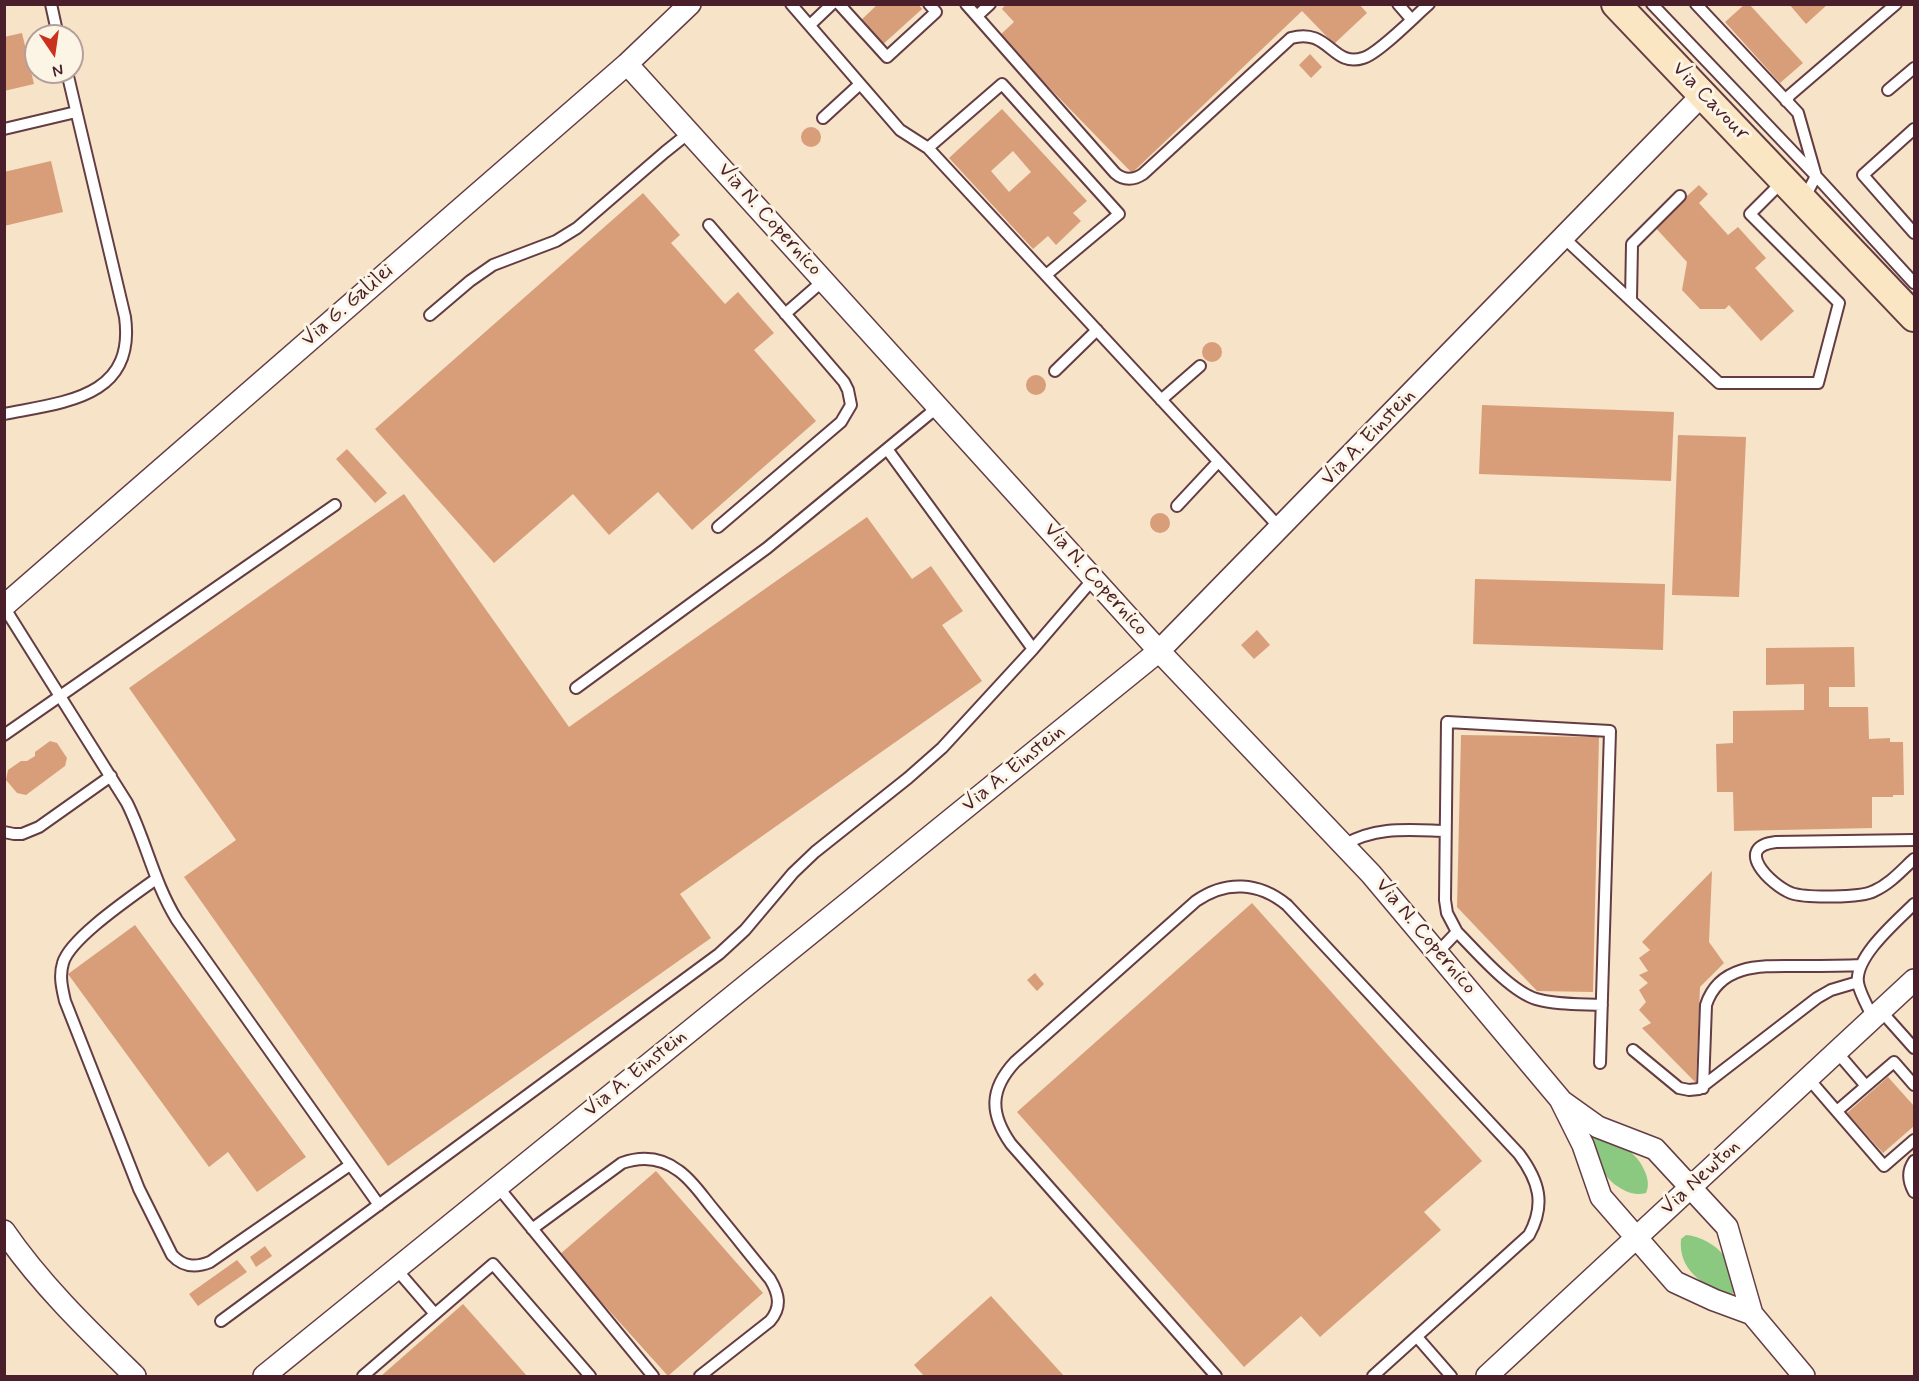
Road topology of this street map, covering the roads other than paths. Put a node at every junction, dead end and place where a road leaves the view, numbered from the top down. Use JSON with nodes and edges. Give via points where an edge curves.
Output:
{"nodes":[{"id":1,"x":51,"y":4,"type":"edge"},
{"id":2,"x":690,"y":4,"type":"edge"},
{"id":3,"x":790,"y":4,"type":"edge"},
{"id":4,"x":832,"y":4,"type":"edge"},
{"id":5,"x":839,"y":4,"type":"edge"},
{"id":6,"x":929,"y":4,"type":"edge"},
{"id":7,"x":966,"y":4,"type":"edge"},
{"id":8,"x":990,"y":4,"type":"edge"},
{"id":9,"x":1429,"y":4,"type":"edge"},
{"id":10,"x":1616,"y":4,"type":"edge"},
{"id":11,"x":1652,"y":4,"type":"edge"},
{"id":12,"x":1696,"y":4,"type":"edge"},
{"id":13,"x":1896,"y":4,"type":"edge"},
{"id":14,"x":1402,"y":6,"type":"edge"},
{"id":15,"x":977,"y":16,"type":"junction"},
{"id":16,"x":1411,"y":19,"type":"junction"},
{"id":17,"x":55,"y":24,"type":"edge"},
{"id":18,"x":810,"y":25,"type":"junction"},
{"id":19,"x":627,"y":64,"type":"junction"},
{"id":20,"x":1914,"y":68,"type":"edge"},
{"id":21,"x":70,"y":84,"type":"edge"},
{"id":22,"x":860,"y":84,"type":"junction"},
{"id":23,"x":1888,"y":90,"type":"dead end"},
{"id":24,"x":1703,"y":94,"type":"junction"},
{"id":25,"x":1786,"y":101,"type":"junction"},
{"id":26,"x":76,"y":112,"type":"junction"},
{"id":27,"x":823,"y":118,"type":"dead end"},
{"id":28,"x":4,"y":129,"type":"edge"},
{"id":29,"x":1914,"y":129,"type":"edge"},
{"id":30,"x":690,"y":132,"type":"junction"},
{"id":31,"x":928,"y":148,"type":"junction"},
{"id":32,"x":1802,"y":185,"type":"junction"},
{"id":33,"x":1680,"y":196,"type":"dead end"},
{"id":34,"x":709,"y":225,"type":"dead end"},
{"id":35,"x":1914,"y":233,"type":"edge"},
{"id":36,"x":1563,"y":237,"type":"junction"},
{"id":37,"x":1046,"y":275,"type":"junction"},
{"id":38,"x":824,"y":280,"type":"junction"},
{"id":39,"x":1914,"y":283,"type":"edge"},
{"id":40,"x":1631,"y":300,"type":"junction"},
{"id":41,"x":785,"y":314,"type":"junction"},
{"id":42,"x":430,"y":315,"type":"dead end"},
{"id":43,"x":1914,"y":316,"type":"edge"},
{"id":44,"x":1097,"y":330,"type":"junction"},
{"id":45,"x":1200,"y":366,"type":"dead end"},
{"id":46,"x":1055,"y":371,"type":"dead end"},
{"id":47,"x":1161,"y":400,"type":"junction"},
{"id":48,"x":939,"y":406,"type":"junction"},
{"id":49,"x":4,"y":414,"type":"edge"},
{"id":50,"x":887,"y":449,"type":"junction"},
{"id":51,"x":1218,"y":462,"type":"junction"},
{"id":52,"x":335,"y":505,"type":"dead end"},
{"id":53,"x":1177,"y":506,"type":"dead end"},
{"id":54,"x":718,"y":527,"type":"dead end"},
{"id":55,"x":1281,"y":528,"type":"junction"},
{"id":56,"x":1094,"y":578,"type":"junction"},
{"id":57,"x":4,"y":606,"type":"edge"},
{"id":58,"x":1033,"y":649,"type":"junction"},
{"id":59,"x":1160,"y":651,"type":"junction"},
{"id":60,"x":576,"y":688,"type":"dead end"},
{"id":61,"x":60,"y":695,"type":"junction"},
{"id":62,"x":4,"y":735,"type":"edge"},
{"id":63,"x":111,"y":776,"type":"junction"},
{"id":64,"x":1445,"y":831,"type":"junction"},
{"id":65,"x":4,"y":832,"type":"edge"},
{"id":66,"x":1914,"y":840,"type":"edge"},
{"id":67,"x":1344,"y":845,"type":"junction"},
{"id":68,"x":1914,"y":859,"type":"edge"},
{"id":69,"x":156,"y":879,"type":"junction"},
{"id":70,"x":1914,"y":904,"type":"edge"},
{"id":71,"x":1457,"y":932,"type":"junction"},
{"id":72,"x":1438,"y":952,"type":"junction"},
{"id":73,"x":1861,"y":966,"type":"junction"},
{"id":74,"x":1914,"y":980,"type":"edge"},
{"id":75,"x":1858,"y":982,"type":"junction"},
{"id":76,"x":1602,"y":1005,"type":"junction"},
{"id":77,"x":1877,"y":1014,"type":"junction"},
{"id":78,"x":1914,"y":1048,"type":"edge"},
{"id":79,"x":1634,"y":1050,"type":"dead end"},
{"id":80,"x":1836,"y":1052,"type":"junction"},
{"id":81,"x":1600,"y":1063,"type":"dead end"},
{"id":82,"x":1808,"y":1078,"type":"junction"},
{"id":83,"x":1914,"y":1085,"type":"edge"},
{"id":84,"x":1866,"y":1086,"type":"junction"},
{"id":85,"x":1703,"y":1088,"type":"junction"},
{"id":86,"x":1560,"y":1100,"type":"junction"},
{"id":87,"x":1837,"y":1112,"type":"junction"},
{"id":88,"x":1914,"y":1140,"type":"edge"},
{"id":89,"x":1914,"y":1161,"type":"edge"},
{"id":90,"x":350,"y":1165,"type":"junction"},
{"id":91,"x":1691,"y":1186,"type":"junction"},
{"id":92,"x":498,"y":1187,"type":"junction"},
{"id":93,"x":1914,"y":1192,"type":"edge"},
{"id":94,"x":379,"y":1205,"type":"junction"},
{"id":95,"x":532,"y":1229,"type":"junction"},
{"id":96,"x":4,"y":1231,"type":"edge"},
{"id":97,"x":1637,"y":1238,"type":"junction"},
{"id":98,"x":397,"y":1269,"type":"junction"},
{"id":99,"x":435,"y":1314,"type":"junction"},
{"id":100,"x":1752,"y":1314,"type":"junction"},
{"id":101,"x":221,"y":1320,"type":"dead end"},
{"id":102,"x":1417,"y":1337,"type":"junction"},
{"id":103,"x":1494,"y":1374,"type":"edge"},
{"id":104,"x":135,"y":1377,"type":"edge"},
{"id":105,"x":264,"y":1377,"type":"edge"},
{"id":106,"x":363,"y":1377,"type":"edge"},
{"id":107,"x":590,"y":1377,"type":"edge"},
{"id":108,"x":653,"y":1377,"type":"edge"},
{"id":109,"x":700,"y":1377,"type":"edge"},
{"id":110,"x":1216,"y":1377,"type":"edge"},
{"id":111,"x":1373,"y":1377,"type":"edge"},
{"id":112,"x":1451,"y":1377,"type":"edge"},
{"id":113,"x":1804,"y":1377,"type":"edge"}],
"edges":[{"from":1,"to":17,"type":"lane"},
{"from":2,"to":19,"type":"street","name":"Via G. Galilei"},
{"from":3,"to":18,"type":"lane"},
{"from":4,"to":18,"type":"lane"},
{"from":5,"to":6,"type":"lane","via":[[887,57],[936,12]]},
{"from":7,"to":15,"type":"lane"},
{"from":8,"to":15,"type":"lane"},
{"from":9,"to":16,"type":"lane"},
{"from":10,"to":24,"type":"main road","name":"Via Cavour"},
{"from":11,"to":32,"type":"lane","name":"Via Cavour"},
{"from":12,"to":25,"type":"lane","name":"Via Cavour"},
{"from":13,"to":25,"type":"lane"},
{"from":14,"to":16,"type":"lane"},
{"from":15,"to":16,"type":"lane","via":[[1116,173],[1126,179],[1143,174],[1291,38],[1321,39],[1342,58],[1355,60],[1375,52]]},
{"from":18,"to":22,"type":"lane"},
{"from":19,"to":30,"type":"street","name":"Via N. Copernico"},
{"from":19,"to":57,"type":"street","name":"Via G. Galilei"},
{"from":20,"to":23,"type":"lane"},
{"from":21,"to":26,"type":"lane"},
{"from":22,"to":27,"type":"lane"},
{"from":22,"to":31,"type":"lane","via":[[900,130]]},
{"from":24,"to":32,"type":"main road","name":"Via Cavour"},
{"from":24,"to":36,"type":"street","name":"Via A. Einstein"},
{"from":25,"to":32,"type":"lane","name":"Via Cavour","via":[[1798,113]]},
{"from":26,"to":28,"type":"lane"},
{"from":26,"to":49,"type":"lane","via":[[124,317],[126,345],[112,376],[96,390],[63,402]]},
{"from":29,"to":35,"type":"lane","via":[[1863,175]]},
{"from":30,"to":38,"type":"street","name":"Via N. Copernico"},
{"from":30,"to":42,"type":"lane","via":[[577,228],[556,241],[493,266]]},
{"from":31,"to":37,"type":"lane"},
{"from":31,"to":37,"type":"lane","via":[[1002,84],[1119,214]]},
{"from":32,"to":39,"type":"lane","name":"Via Cavour"},
{"from":32,"to":40,"type":"lane","via":[[1750,214],[1839,303],[1818,383],[1719,383]]},
{"from":32,"to":43,"type":"main road","name":"Via Cavour"},
{"from":33,"to":40,"type":"lane","via":[[1632,244]]},
{"from":34,"to":41,"type":"lane"},
{"from":36,"to":40,"type":"lane"},
{"from":36,"to":55,"type":"street","name":"Via A. Einstein"},
{"from":37,"to":44,"type":"lane"},
{"from":38,"to":41,"type":"lane"},
{"from":38,"to":48,"type":"street","name":"Via N. Copernico"},
{"from":41,"to":54,"type":"lane","via":[[844,382],[851,405],[841,422]]},
{"from":44,"to":46,"type":"lane"},
{"from":44,"to":47,"type":"lane"},
{"from":45,"to":47,"type":"lane"},
{"from":47,"to":51,"type":"lane"},
{"from":48,"to":50,"type":"lane"},
{"from":48,"to":56,"type":"street","name":"Via N. Copernico"},
{"from":50,"to":58,"type":"lane"},
{"from":50,"to":60,"type":"lane","via":[[767,548]]},
{"from":51,"to":53,"type":"lane"},
{"from":51,"to":55,"type":"lane"},
{"from":52,"to":61,"type":"lane"},
{"from":55,"to":59,"type":"street","name":"Via A. Einstein"},
{"from":56,"to":58,"type":"lane"},
{"from":56,"to":59,"type":"street","name":"Via N. Copernico"},
{"from":57,"to":61,"type":"lane"},
{"from":58,"to":94,"type":"lane","via":[[942,748],[815,852],[719,954]]},
{"from":59,"to":67,"type":"street","name":"Via N. Copernico"},
{"from":59,"to":92,"type":"street","name":"Via A. Einstein"},
{"from":61,"to":62,"type":"lane"},
{"from":61,"to":63,"type":"lane"},
{"from":63,"to":65,"type":"lane","via":[[39,827],[22,834]]},
{"from":63,"to":69,"type":"lane","via":[[139,829]]},
{"from":64,"to":67,"type":"lane","via":[[1383,831]]},
{"from":64,"to":71,"type":"lane","via":[[1445,900]]},
{"from":64,"to":76,"type":"lane","via":[[1447,722],[1610,732]]},
{"from":66,"to":68,"type":"lane","via":[[1776,842],[1762,845],[1756,856],[1769,879],[1787,891],[1805,896],[1867,894],[1887,884]]},
{"from":67,"to":72,"type":"street","name":"Via N. Copernico"},
{"from":69,"to":90,"type":"lane","via":[[177,920]]},
{"from":69,"to":90,"type":"lane","via":[[81,937],[63,962],[61,975],[65,1001],[139,1189],[172,1255],[185,1265],[210,1262]]},
{"from":70,"to":73,"type":"lane","via":[[1871,948]]},
{"from":71,"to":72,"type":"lane"},
{"from":71,"to":76,"type":"lane","via":[[1507,981],[1533,999]]},
{"from":72,"to":86,"type":"street","name":"Via N. Copernico"},
{"from":73,"to":75,"type":"lane"},
{"from":73,"to":85,"type":"lane","via":[[1755,966],[1728,977],[1709,996]]},
{"from":74,"to":77,"type":"street","name":"Via Newton"},
{"from":75,"to":77,"type":"lane"},
{"from":75,"to":85,"type":"lane","via":[[1817,998]]},
{"from":76,"to":81,"type":"lane"},
{"from":77,"to":78,"type":"lane"},
{"from":77,"to":80,"type":"street","name":"Via Newton"},
{"from":79,"to":85,"type":"lane","via":[[1679,1088]]},
{"from":80,"to":82,"type":"street","name":"Via Newton"},
{"from":80,"to":84,"type":"lane"},
{"from":82,"to":87,"type":"lane"},
{"from":82,"to":91,"type":"street","name":"Via Newton"},
{"from":83,"to":84,"type":"lane","via":[[1894,1062]]},
{"from":84,"to":87,"type":"lane"},
{"from":86,"to":91,"type":"street","via":[[1598,1127],[1654,1149]]},
{"from":86,"to":97,"type":"street","via":[[1583,1145],[1601,1197]]},
{"from":87,"to":88,"type":"lane","via":[[1884,1166]]},
{"from":89,"to":93,"type":"lane","via":[[1909,1176]]},
{"from":90,"to":94,"type":"lane"},
{"from":91,"to":97,"type":"street","name":"Via Newton"},
{"from":91,"to":100,"type":"street","via":[[1727,1227]]},
{"from":92,"to":95,"type":"lane"},
{"from":92,"to":98,"type":"street","name":"Via A. Einstein"},
{"from":94,"to":101,"type":"lane"},
{"from":95,"to":108,"type":"lane"},
{"from":95,"to":109,"type":"lane","via":[[622,1163],[650,1159],[679,1171],[770,1279],[779,1302],[770,1321]]},
{"from":96,"to":104,"type":"street","via":[[54,1293]]},
{"from":97,"to":100,"type":"street","via":[[1675,1282]]},
{"from":97,"to":103,"type":"street","name":"Via Newton"},
{"from":98,"to":99,"type":"lane"},
{"from":98,"to":105,"type":"street","name":"Via A. Einstein"},
{"from":99,"to":106,"type":"lane"},
{"from":99,"to":107,"type":"lane","via":[[493,1264]]},
{"from":100,"to":113,"type":"street"},
{"from":102,"to":110,"type":"lane","via":[[1529,1235],[1539,1204],[1535,1180],[1519,1154],[1287,905],[1257,889],[1221,888],[1196,901],[1015,1062],[1000,1080],[995,1103],[999,1124],[1011,1144]]},
{"from":102,"to":111,"type":"lane"},
{"from":102,"to":112,"type":"lane"}]}
